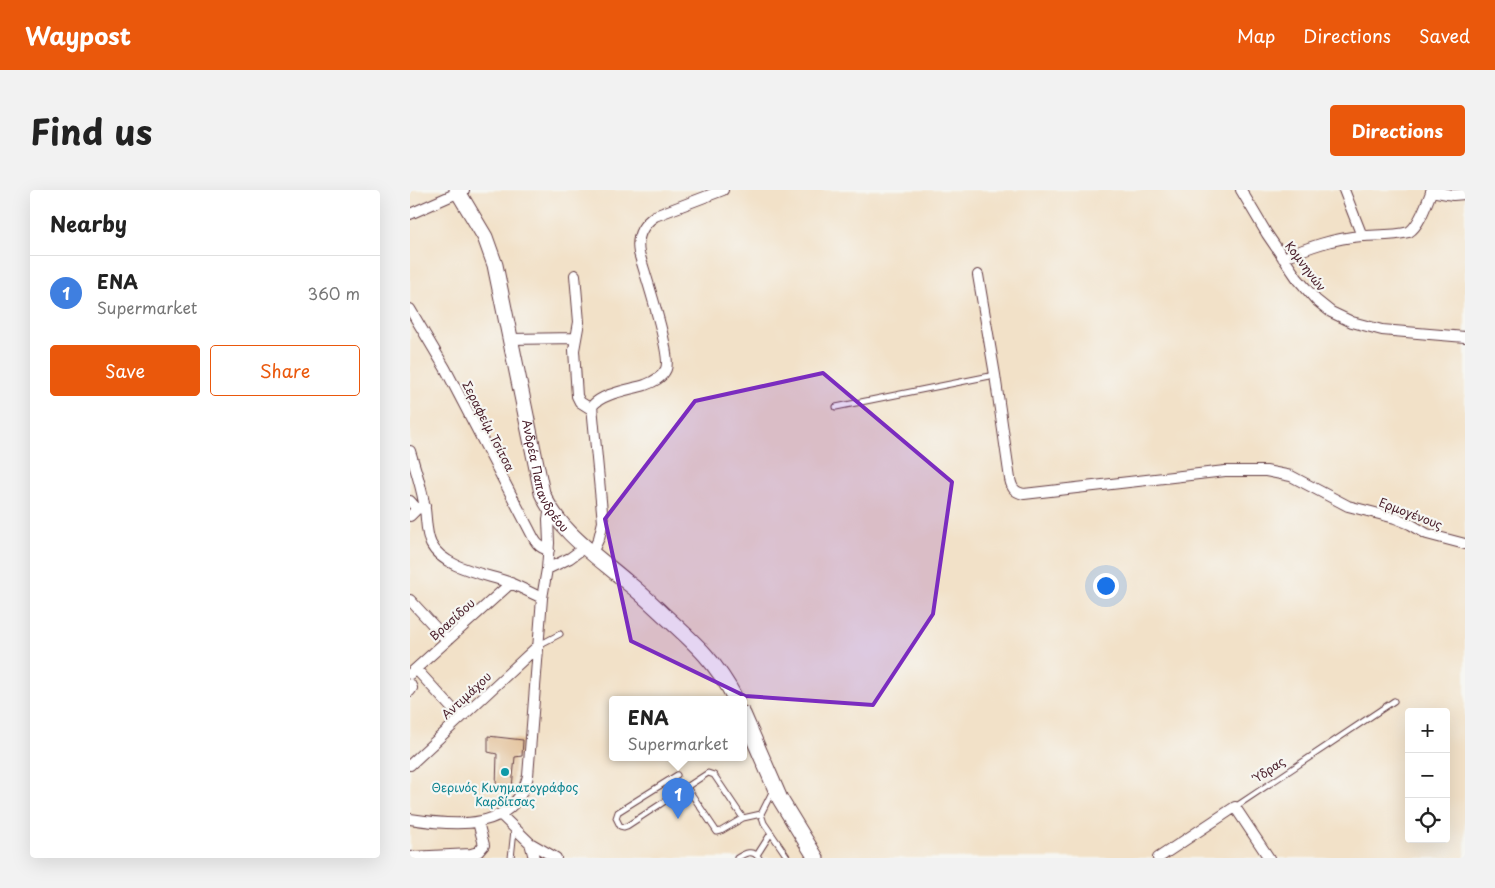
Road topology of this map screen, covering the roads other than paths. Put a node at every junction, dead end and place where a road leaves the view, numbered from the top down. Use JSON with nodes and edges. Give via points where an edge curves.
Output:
{"nodes":[{"id":1,"x":723,"y":190,"type":"edge"},
{"id":2,"x":1241,"y":190,"type":"edge"},
{"id":3,"x":1344,"y":190,"type":"edge"},
{"id":4,"x":1432,"y":190,"type":"edge"},
{"id":5,"x":460,"y":191,"type":"edge"},
{"id":6,"x":1465,"y":194,"type":"edge"},
{"id":7,"x":410,"y":214,"type":"edge"},
{"id":8,"x":1362,"y":236,"type":"junction"},
{"id":9,"x":1283,"y":258,"type":"junction"},
{"id":10,"x":575,"y":275,"type":"dead end"},
{"id":11,"x":978,"y":275,"type":"dead end"},
{"id":12,"x":410,"y":309,"type":"edge"},
{"id":13,"x":1465,"y":337,"type":"edge"},
{"id":14,"x":576,"y":338,"type":"junction"},
{"id":15,"x":510,"y":339,"type":"junction"},
{"id":16,"x":995,"y":375,"type":"junction"},
{"id":17,"x":836,"y":407,"type":"dead end"},
{"id":18,"x":591,"y":409,"type":"junction"},
{"id":19,"x":410,"y":451,"type":"edge"},
{"id":20,"x":410,"y":501,"type":"edge"},
{"id":21,"x":550,"y":508,"type":"junction"},
{"id":22,"x":417,"y":510,"type":"edge"},
{"id":23,"x":1465,"y":544,"type":"edge"},
{"id":24,"x":549,"y":550,"type":"junction"},
{"id":25,"x":589,"y":550,"type":"junction"},
{"id":26,"x":547,"y":569,"type":"junction"},
{"id":27,"x":511,"y":583,"type":"junction"},
{"id":28,"x":542,"y":598,"type":"junction"},
{"id":29,"x":410,"y":600,"type":"edge"},
{"id":30,"x":560,"y":634,"type":"dead end"},
{"id":31,"x":447,"y":640,"type":"junction"},
{"id":32,"x":539,"y":645,"type":"junction"},
{"id":33,"x":413,"y":671,"type":"edge"},
{"id":34,"x":410,"y":684,"type":"edge"},
{"id":35,"x":410,"y":691,"type":"edge"},
{"id":36,"x":734,"y":696,"type":"edge"},
{"id":37,"x":1394,"y":702,"type":"dead end"},
{"id":38,"x":460,"y":717,"type":"junction"},
{"id":39,"x":747,"y":723,"type":"edge"},
{"id":40,"x":412,"y":758,"type":"edge"},
{"id":41,"x":677,"y":775,"type":"dead end"},
{"id":42,"x":686,"y":786,"type":"junction"},
{"id":43,"x":774,"y":787,"type":"junction"},
{"id":44,"x":1235,"y":807,"type":"junction"},
{"id":45,"x":761,"y":814,"type":"junction"},
{"id":46,"x":501,"y":815,"type":"junction"},
{"id":47,"x":743,"y":818,"type":"junction"},
{"id":48,"x":410,"y":819,"type":"edge"},
{"id":49,"x":478,"y":822,"type":"junction"},
{"id":50,"x":514,"y":829,"type":"junction"},
{"id":51,"x":772,"y":833,"type":"junction"},
{"id":52,"x":530,"y":843,"type":"junction"},
{"id":53,"x":484,"y":846,"type":"junction"},
{"id":54,"x":758,"y":856,"type":"edge"},
{"id":55,"x":410,"y":857,"type":"edge"},
{"id":56,"x":484,"y":858,"type":"edge"},
{"id":57,"x":511,"y":858,"type":"edge"},
{"id":58,"x":534,"y":858,"type":"edge"},
{"id":59,"x":556,"y":858,"type":"edge"},
{"id":60,"x":737,"y":858,"type":"edge"},
{"id":61,"x":788,"y":858,"type":"edge"},
{"id":62,"x":816,"y":858,"type":"edge"},
{"id":63,"x":1158,"y":858,"type":"edge"},
{"id":64,"x":1269,"y":858,"type":"edge"}],
"edges":[{"from":1,"to":18,"type":"street","via":[[655,216],[643,227],[638,248],[666,351],[667,368],[654,382],[602,398]]},
{"from":2,"to":9,"type":"street","name":"Κομνηνών"},
{"from":3,"to":8,"type":"street"},
{"from":4,"to":6,"type":"street"},
{"from":4,"to":8,"type":"street","via":[[1411,231]]},
{"from":5,"to":7,"type":"street"},
{"from":5,"to":15,"type":"main road","name":"Ανδρέα Παπανδρέου","via":[[491,254]]},
{"from":8,"to":9,"type":"street","via":[[1320,243]]},
{"from":9,"to":13,"type":"street","name":"Κομνηνών","via":[[1316,300],[1340,317],[1382,330]]},
{"from":10,"to":14,"type":"street","via":[[580,322]]},
{"from":11,"to":16,"type":"street"},
{"from":12,"to":24,"type":"street","name":"Σεραφείμ Τσίτσα","via":[[445,368],[530,532],[542,549]]},
{"from":14,"to":15,"type":"street"},
{"from":14,"to":18,"type":"street","via":[[577,396]]},
{"from":15,"to":21,"type":"main road","name":"Ανδρέα Παπανδρέου","via":[[542,493]]},
{"from":16,"to":17,"type":"lane"},
{"from":16,"to":23,"type":"street","name":"Ερμογένους","via":[[1010,480],[1017,492],[1024,494],[1226,471],[1266,471],[1290,476],[1348,506],[1395,518],[1427,534]]},
{"from":18,"to":25,"type":"street","via":[[603,522],[599,538]]},
{"from":19,"to":22,"type":"street"},
{"from":20,"to":22,"type":"street"},
{"from":21,"to":24,"type":"street"},
{"from":21,"to":25,"type":"main road","name":"Ανδρέα Παπανδρέου"},
{"from":22,"to":27,"type":"street","via":[[433,547],[440,555],[460,566]]},
{"from":24,"to":26,"type":"street"},
{"from":25,"to":26,"type":"street"},
{"from":25,"to":36,"type":"main road","name":"Ανδρέα Παπανδρέου","via":[[701,649]]},
{"from":26,"to":28,"type":"street"},
{"from":27,"to":28,"type":"street"},
{"from":27,"to":31,"type":"street","name":"Βρασίδου"},
{"from":28,"to":32,"type":"street"},
{"from":29,"to":31,"type":"street"},
{"from":30,"to":32,"type":"lane"},
{"from":31,"to":33,"type":"street","name":"Βρασίδου"},
{"from":32,"to":38,"type":"street","name":"Αντιμάχου"},
{"from":32,"to":46,"type":"street","via":[[528,776],[518,799]]},
{"from":33,"to":38,"type":"street"},
{"from":34,"to":35,"type":"street"},
{"from":37,"to":44,"type":"lane","name":"Ύδρας"},
{"from":38,"to":40,"type":"street","name":"Αντιμάχου"},
{"from":39,"to":43,"type":"main road"},
{"from":41,"to":42,"type":"lane","via":[[618,812],[616,818],[620,826],[627,826]]},
{"from":42,"to":47,"type":"lane","via":[[708,773],[712,774]]},
{"from":42,"to":47,"type":"lane","via":[[717,832]]},
{"from":43,"to":45,"type":"lane"},
{"from":43,"to":62,"type":"main road"},
{"from":44,"to":63,"type":"street","name":"Ύδρας"},
{"from":44,"to":64,"type":"street"},
{"from":45,"to":47,"type":"lane"},
{"from":45,"to":51,"type":"lane"},
{"from":46,"to":49,"type":"street"},
{"from":46,"to":50,"type":"street"},
{"from":48,"to":49,"type":"street"},
{"from":49,"to":53,"type":"street"},
{"from":50,"to":52,"type":"street"},
{"from":50,"to":57,"type":"lane"},
{"from":51,"to":54,"type":"lane"},
{"from":51,"to":61,"type":"lane"},
{"from":52,"to":58,"type":"street"},
{"from":52,"to":59,"type":"street"},
{"from":53,"to":55,"type":"street","via":[[470,854]]},
{"from":53,"to":56,"type":"street"},
{"from":54,"to":60,"type":"lane","via":[[749,852]]}]}
